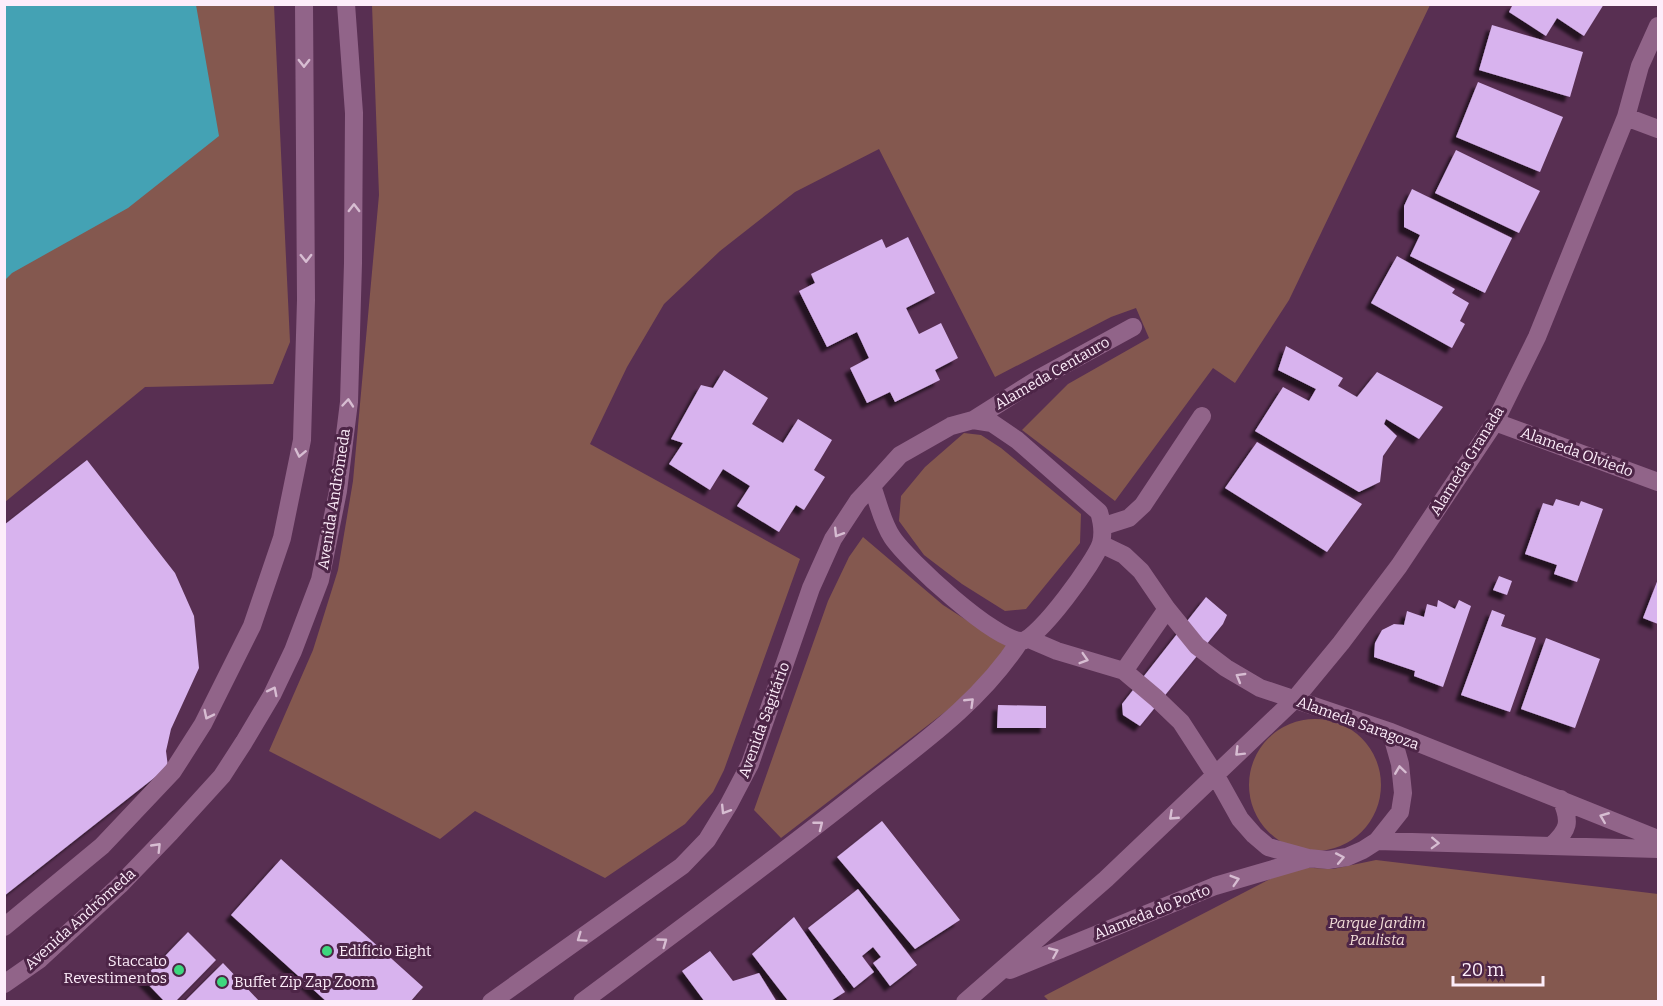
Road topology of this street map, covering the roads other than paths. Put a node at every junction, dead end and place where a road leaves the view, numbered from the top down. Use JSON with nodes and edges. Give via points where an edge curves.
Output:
{"nodes":[{"id":1,"x":304,"y":4,"type":"edge"},
{"id":2,"x":346,"y":4,"type":"edge"},
{"id":3,"x":1659,"y":26,"type":"edge"},
{"id":4,"x":1626,"y":117,"type":"junction"},
{"id":5,"x":1659,"y":129,"type":"edge"},
{"id":6,"x":1133,"y":327,"type":"dead end"},
{"id":7,"x":1202,"y":416,"type":"dead end"},
{"id":8,"x":973,"y":420,"type":"junction"},
{"id":9,"x":1496,"y":422,"type":"junction"},
{"id":10,"x":1659,"y":482,"type":"edge"},
{"id":11,"x":872,"y":486,"type":"junction"},
{"id":12,"x":1102,"y":535,"type":"junction"},
{"id":13,"x":1167,"y":609,"type":"junction"},
{"id":14,"x":1024,"y":640,"type":"junction"},
{"id":15,"x":1124,"y":671,"type":"junction"},
{"id":16,"x":1294,"y":700,"type":"junction"},
{"id":17,"x":1391,"y":732,"type":"junction"},
{"id":18,"x":1216,"y":776,"type":"junction"},
{"id":19,"x":1561,"y":799,"type":"junction"},
{"id":20,"x":1659,"y":839,"type":"edge"},
{"id":21,"x":1377,"y":841,"type":"junction"},
{"id":22,"x":1551,"y":846,"type":"junction"},
{"id":23,"x":1659,"y":849,"type":"edge"},
{"id":24,"x":1308,"y":858,"type":"junction"},
{"id":25,"x":4,"y":927,"type":"edge"},
{"id":26,"x":999,"y":973,"type":"junction"},
{"id":27,"x":4,"y":984,"type":"edge"},
{"id":28,"x":490,"y":1002,"type":"edge"},
{"id":29,"x":582,"y":1002,"type":"edge"},
{"id":30,"x":965,"y":1002,"type":"edge"}],
"edges":[{"from":1,"to":25,"type":"street","one_way":true,"via":[[306,300],[302,440],[282,538],[252,626],[204,724],[172,771],[102,846]]},
{"from":27,"to":2,"type":"street","name":"Avenida Andrômeda","one_way":true,"via":[[40,959],[120,885],[222,776],[272,695],[320,580],[338,490],[349,402],[354,113]]},
{"from":3,"to":4,"type":"street","name":"Alameda Granada","via":[[1640,66]]},
{"from":4,"to":5,"type":"street"},
{"from":4,"to":9,"type":"street","name":"Alameda Granada","via":[[1537,337]]},
{"from":6,"to":8,"type":"street","name":"Alameda Centauro"},
{"from":7,"to":12,"type":"street","via":[[1143,505]]},
{"from":8,"to":11,"type":"street","via":[[951,426],[900,455]]},
{"from":8,"to":12,"type":"street","via":[[992,423],[1017,440],[1099,512]]},
{"from":9,"to":10,"type":"street","name":"Alameda Olviedo"},
{"from":9,"to":16,"type":"street","name":"Alameda Granada","via":[[1399,566]]},
{"from":11,"to":14,"type":"street","via":[[890,535],[905,555],[963,606],[1007,636]]},
{"from":11,"to":28,"type":"street","name":"Avenida Sagitário","one_way":true,"via":[[833,539],[811,588],[750,764],[707,840],[682,866]]},
{"from":12,"to":13,"type":"street","name":"Alameda Saragoza","via":[[1141,571]]},
{"from":12,"to":14,"type":"street","via":[[1089,566],[1055,611]]},
{"from":13,"to":15,"type":"street"},
{"from":16,"to":13,"type":"street","name":"Alameda Saragoza","one_way":true,"via":[[1260,688],[1226,668],[1197,646]]},
{"from":14,"to":15,"type":"street","one_way":true},
{"from":29,"to":14,"type":"street","one_way":true,"via":[[783,853],[955,717]]},
{"from":15,"to":18,"type":"street","via":[[1181,722]]},
{"from":16,"to":17,"type":"street","name":"Alameda Saragoza"},
{"from":16,"to":18,"type":"street","name":"Alameda Granada","one_way":true},
{"from":17,"to":19,"type":"street","name":"Alameda Saragoza"},
{"from":21,"to":17,"type":"street","one_way":true,"via":[[1400,812],[1403,793]]},
{"from":18,"to":24,"type":"street","via":[[1240,819],[1254,835],[1268,847]]},
{"from":18,"to":26,"type":"street","name":"Alameda do Porto","one_way":true},
{"from":20,"to":19,"type":"street","name":"Alameda Saragoza","one_way":true},
{"from":19,"to":22,"type":"street","via":[[1567,824]]},
{"from":21,"to":22,"type":"street","one_way":true},
{"from":24,"to":21,"type":"street","one_way":true,"via":[[1347,857]]},
{"from":22,"to":23,"type":"street"},
{"from":26,"to":24,"type":"street","name":"Alameda do Porto","one_way":true,"via":[[1215,886]]},
{"from":26,"to":30,"type":"street","name":"Alameda do Porto"}]}
